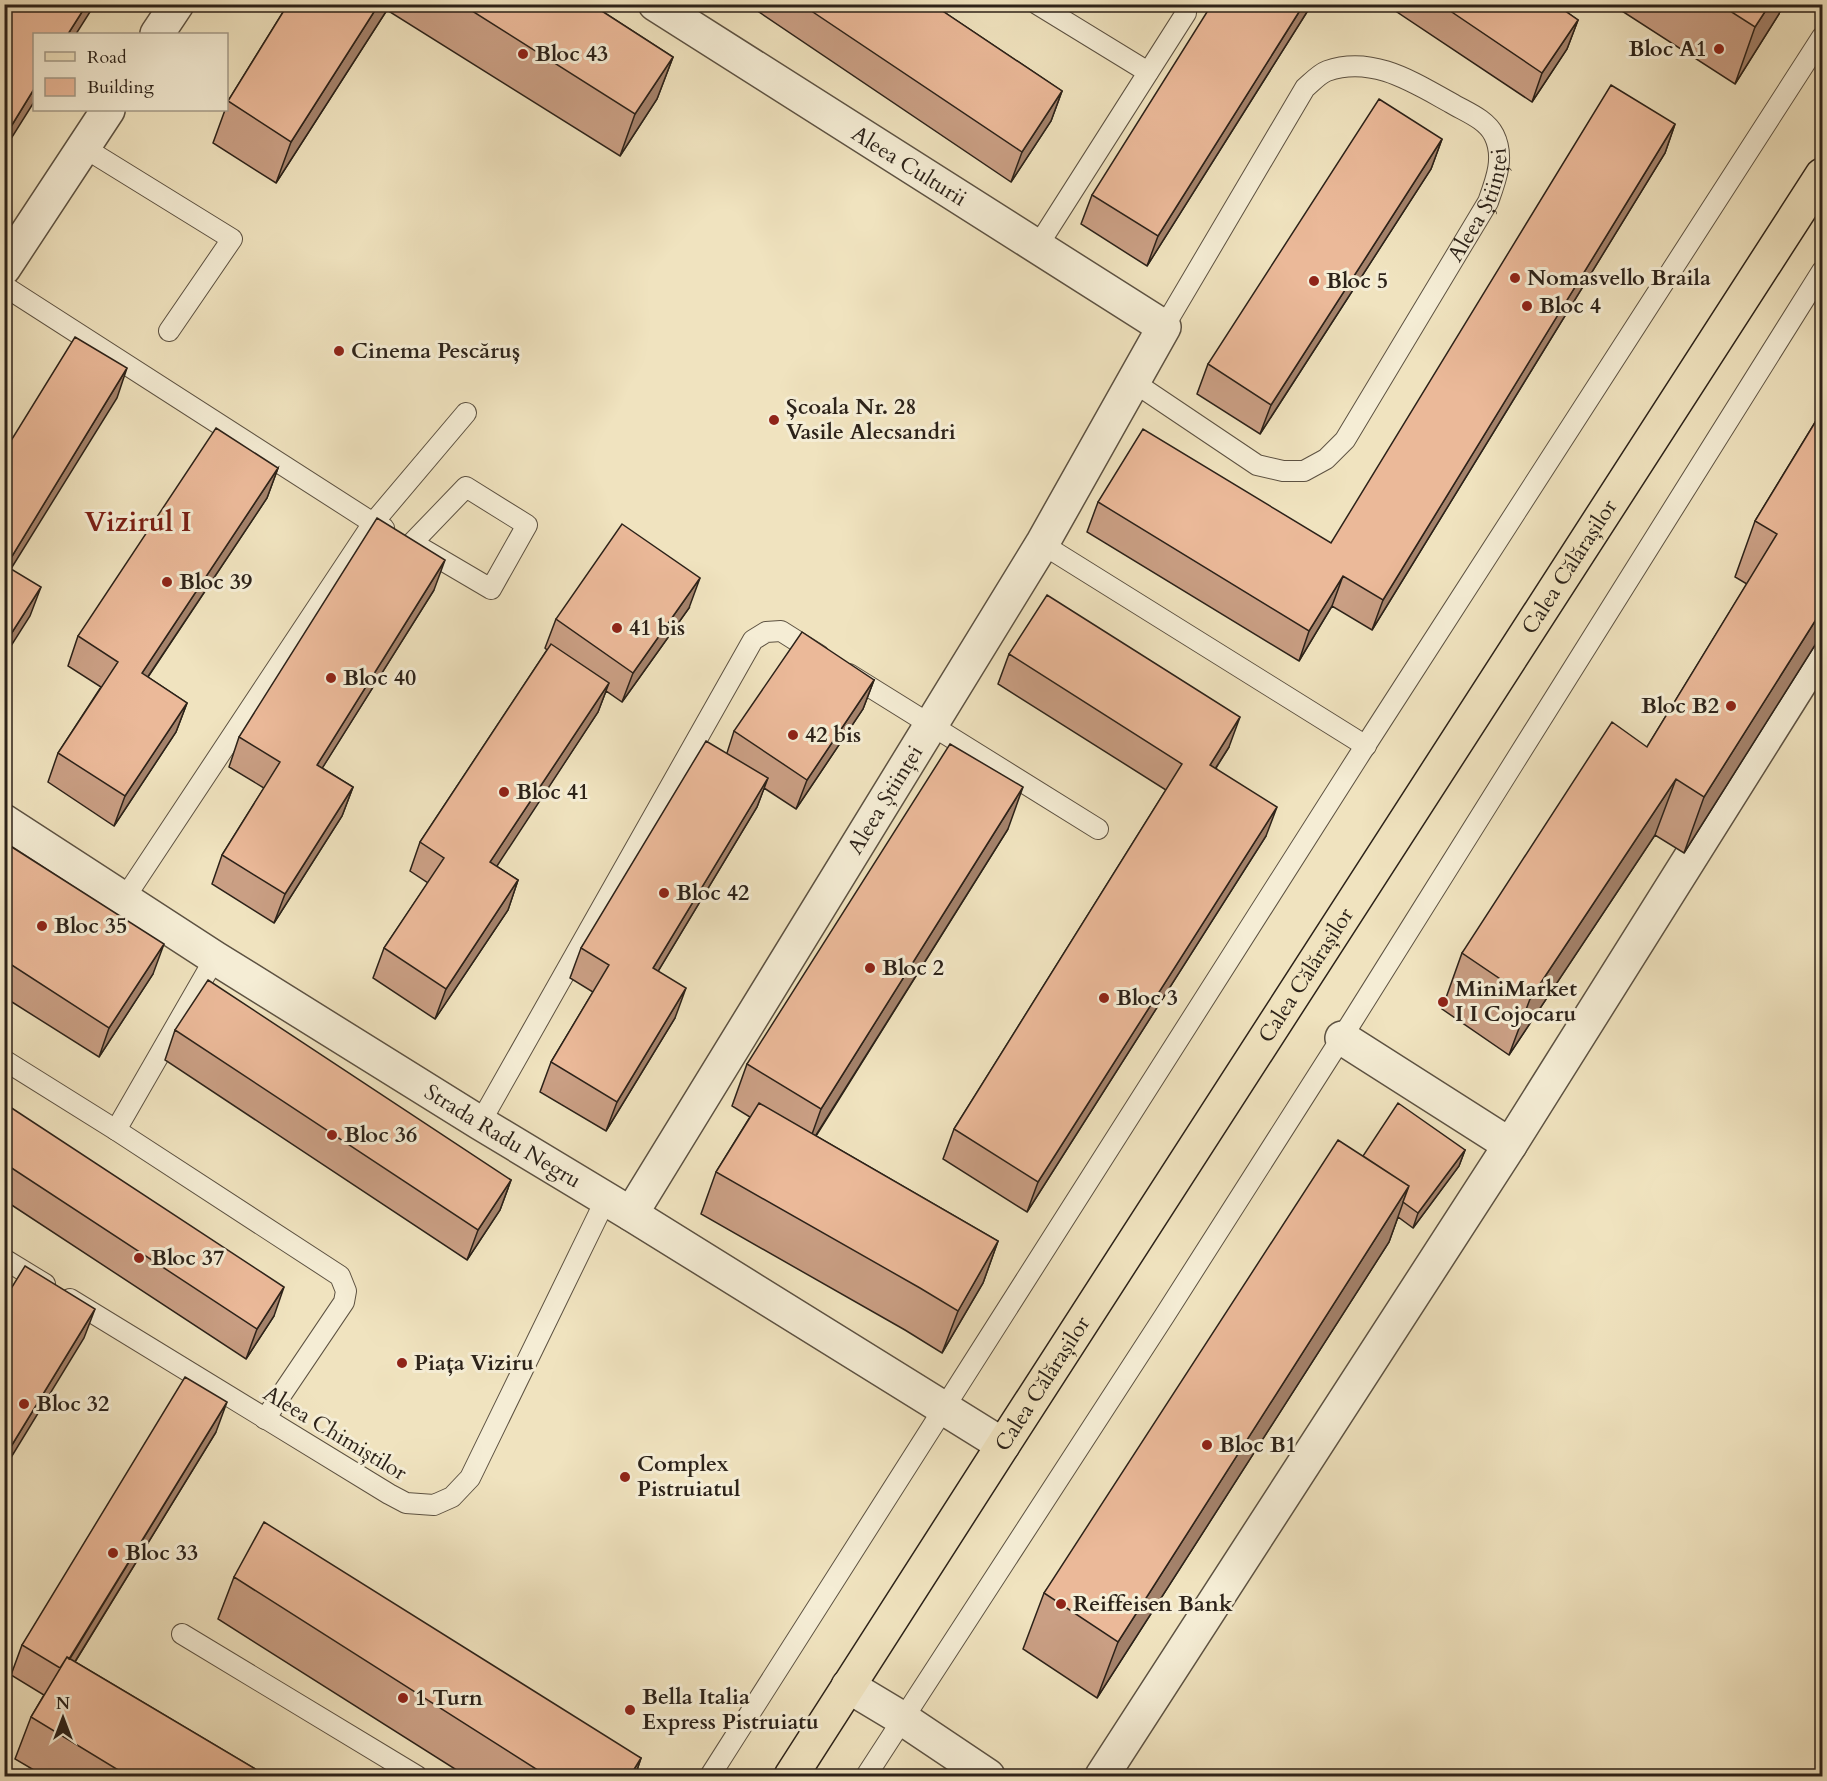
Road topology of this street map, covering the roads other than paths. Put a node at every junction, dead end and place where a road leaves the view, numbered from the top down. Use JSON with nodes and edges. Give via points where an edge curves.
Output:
{"nodes":[{"id":1,"x":177,"y":4,"type":"edge"},
{"id":2,"x":655,"y":4,"type":"edge"},
{"id":3,"x":1036,"y":4,"type":"edge"},
{"id":4,"x":1185,"y":4,"type":"edge"},
{"id":5,"x":158,"y":33,"type":"edge"},
{"id":6,"x":1822,"y":37,"type":"edge"},
{"id":7,"x":1148,"y":72,"type":"junction"},
{"id":8,"x":107,"y":111,"type":"edge"},
{"id":9,"x":83,"y":147,"type":"junction"},
{"id":10,"x":1822,"y":175,"type":"edge"},
{"id":11,"x":1038,"y":247,"type":"junction"},
{"id":12,"x":4,"y":268,"type":"edge"},
{"id":13,"x":1822,"y":271,"type":"edge"},
{"id":14,"x":4,"y":286,"type":"edge"},
{"id":15,"x":1164,"y":327,"type":"junction"},
{"id":16,"x":169,"y":331,"type":"dead end"},
{"id":17,"x":1132,"y":381,"type":"junction"},
{"id":18,"x":466,"y":413,"type":"dead end"},
{"id":19,"x":373,"y":523,"type":"junction"},
{"id":20,"x":413,"y":542,"type":"junction"},
{"id":21,"x":1042,"y":544,"type":"junction"},
{"id":22,"x":1822,"y":648,"type":"edge"},
{"id":23,"x":931,"y":727,"type":"junction"},
{"id":24,"x":1366,"y":746,"type":"junction"},
{"id":25,"x":4,"y":821,"type":"edge"},
{"id":26,"x":1098,"y":829,"type":"dead end"},
{"id":27,"x":124,"y":899,"type":"junction"},
{"id":28,"x":215,"y":958,"type":"junction"},
{"id":29,"x":1342,"y":1038,"type":"junction"},
{"id":30,"x":4,"y":1060,"type":"edge"},
{"id":31,"x":480,"y":1123,"type":"junction"},
{"id":32,"x":116,"y":1130,"type":"junction"},
{"id":33,"x":1510,"y":1145,"type":"junction"},
{"id":34,"x":619,"y":1206,"type":"junction"},
{"id":35,"x":4,"y":1259,"type":"edge"},
{"id":36,"x":944,"y":1408,"type":"junction"},
{"id":37,"x":265,"y":1419,"type":"junction"},
{"id":38,"x":1003,"y":1445,"type":"junction"},
{"id":39,"x":182,"y":1634,"type":"dead end"},
{"id":40,"x":848,"y":1686,"type":"junction"},
{"id":41,"x":903,"y":1719,"type":"junction"},
{"id":42,"x":417,"y":1776,"type":"edge"},
{"id":43,"x":710,"y":1776,"type":"edge"},
{"id":44,"x":791,"y":1776,"type":"edge"},
{"id":45,"x":866,"y":1776,"type":"edge"},
{"id":46,"x":988,"y":1776,"type":"edge"},
{"id":47,"x":1102,"y":1776,"type":"edge"}],
"edges":[{"from":1,"to":5,"type":"street"},
{"from":2,"to":11,"type":"street","name":"Aleea Culturii"},
{"from":3,"to":7,"type":"lane"},
{"from":4,"to":7,"type":"lane","via":[[1186,13]]},
{"from":6,"to":24,"type":"lane"},
{"from":7,"to":11,"type":"lane"},
{"from":8,"to":9,"type":"street"},
{"from":9,"to":12,"type":"street"},
{"from":9,"to":16,"type":"lane","via":[[232,239]]},
{"from":10,"to":38,"type":"main road","name":"Calea Călărașilor"},
{"from":11,"to":15,"type":"street","name":"Aleea Culturii"},
{"from":13,"to":29,"type":"lane"},
{"from":14,"to":19,"type":"lane"},
{"from":15,"to":17,"type":"street","name":"Aleea Științei"},
{"from":15,"to":17,"type":"lane","name":"Aleea Științei","via":[[1305,88],[1324,72],[1347,67],[1400,75],[1483,121],[1494,135],[1499,174],[1488,202],[1345,440],[1326,459],[1304,471],[1257,465]]},
{"from":17,"to":21,"type":"street","name":"Aleea Științei"},
{"from":18,"to":19,"type":"lane"},
{"from":19,"to":20,"type":"lane"},
{"from":19,"to":27,"type":"lane"},
{"from":20,"to":20,"type":"lane","via":[[491,589],[527,525],[466,487]]},
{"from":21,"to":23,"type":"street","name":"Aleea Științei"},
{"from":21,"to":24,"type":"lane"},
{"from":22,"to":33,"type":"street"},
{"from":23,"to":26,"type":"lane"},
{"from":23,"to":31,"type":"lane","via":[[782,631],[766,632],[753,640]]},
{"from":23,"to":34,"type":"street","name":"Aleea Științei"},
{"from":24,"to":36,"type":"lane"},
{"from":25,"to":27,"type":"street","name":"Strada Radu Negru"},
{"from":27,"to":28,"type":"street","name":"Strada Radu Negru"},
{"from":28,"to":31,"type":"street","name":"Strada Radu Negru"},
{"from":28,"to":32,"type":"lane"},
{"from":29,"to":33,"type":"street"},
{"from":29,"to":41,"type":"lane"},
{"from":30,"to":32,"type":"lane"},
{"from":31,"to":34,"type":"street","name":"Strada Radu Negru"},
{"from":32,"to":37,"type":"lane","via":[[340,1276],[346,1291],[344,1302]]},
{"from":33,"to":47,"type":"street"},
{"from":34,"to":36,"type":"street","name":"Strada Radu Negru"},
{"from":34,"to":37,"type":"lane","name":"Aleea Chimiștilor","via":[[470,1478],[452,1497],[434,1505],[406,1503]]},
{"from":35,"to":37,"type":"lane","name":"Aleea Chimiștilor"},
{"from":36,"to":38,"type":"street","name":"Strada Radu Negru"},
{"from":36,"to":43,"type":"lane"},
{"from":38,"to":40,"type":"main road","name":"Calea Călărașilor"},
{"from":39,"to":42,"type":"lane"},
{"from":40,"to":41,"type":"street"},
{"from":40,"to":44,"type":"main road","name":"Calea Călărașilor"},
{"from":41,"to":45,"type":"lane"},
{"from":41,"to":46,"type":"street"}]}
